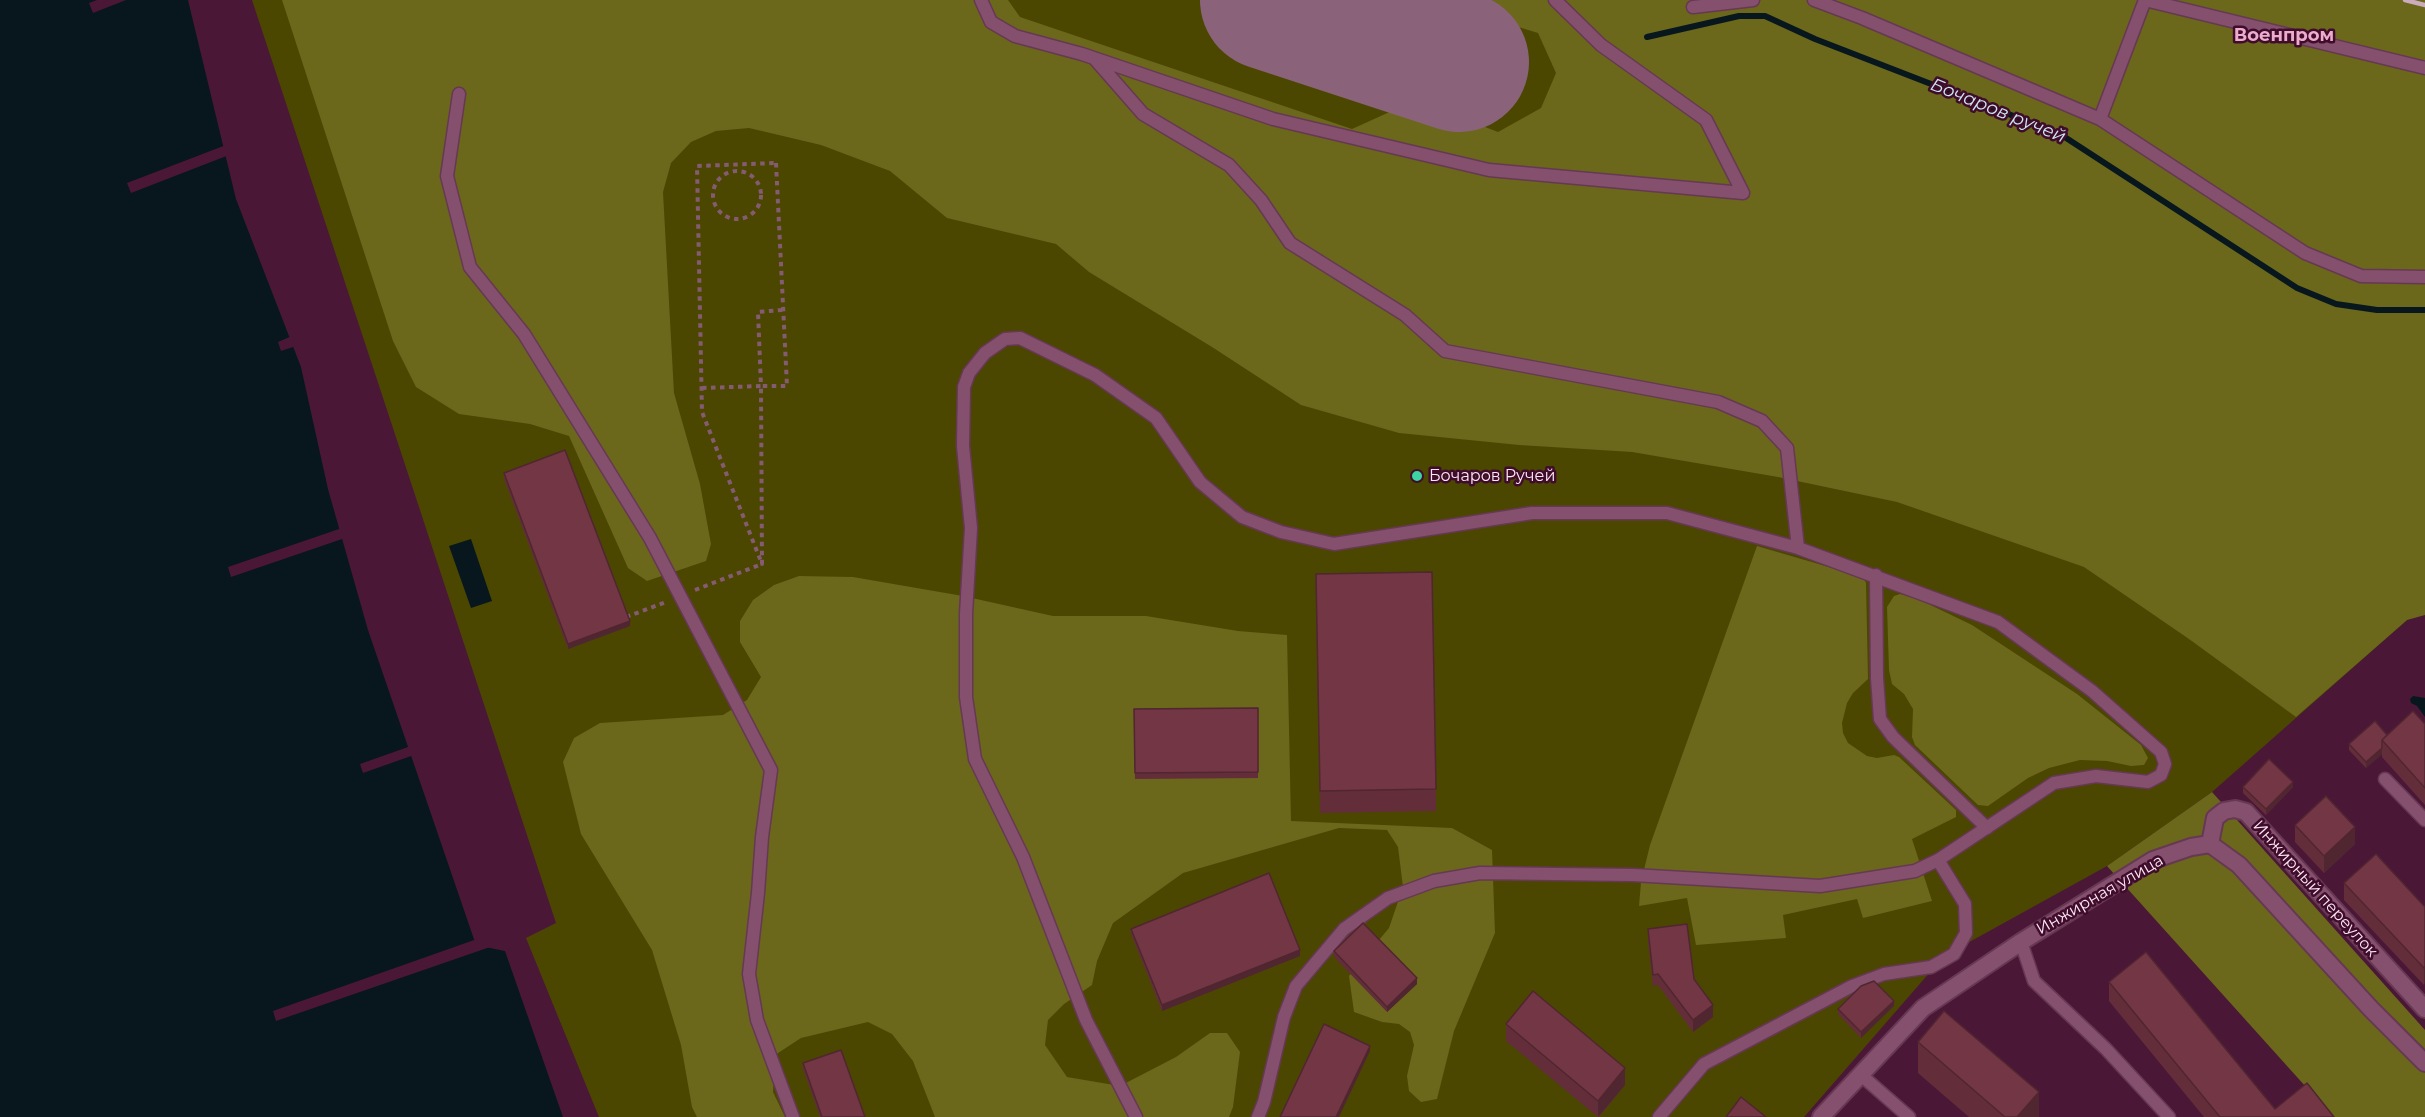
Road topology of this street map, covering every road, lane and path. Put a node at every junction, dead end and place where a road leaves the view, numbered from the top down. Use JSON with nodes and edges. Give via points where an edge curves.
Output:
{"nodes":[{"id":1,"x":981,"y":0,"type":"edge"},
{"id":2,"x":1555,"y":0,"type":"edge"},
{"id":3,"x":1753,"y":0,"type":"edge"},
{"id":4,"x":1814,"y":0,"type":"edge"},
{"id":5,"x":1693,"y":7,"type":"dead end"},
{"id":6,"x":1094,"y":58,"type":"junction"},
{"id":7,"x":2425,"y":68,"type":"edge"},
{"id":8,"x":459,"y":94,"type":"dead end"},
{"id":9,"x":2100,"y":119,"type":"junction"},
{"id":10,"x":737,"y":167,"type":"junction"},
{"id":11,"x":2425,"y":278,"type":"edge"},
{"id":12,"x":782,"y":310,"type":"junction"},
{"id":13,"x":761,"y":386,"type":"junction"},
{"id":14,"x":702,"y":388,"type":"junction"},
{"id":15,"x":1798,"y":548,"type":"junction"},
{"id":16,"x":1876,"y":575,"type":"junction"},
{"id":17,"x":2385,"y":779,"type":"dead end"},
{"id":18,"x":2425,"y":820,"type":"edge"},
{"id":19,"x":1987,"y":828,"type":"junction"},
{"id":20,"x":2210,"y":844,"type":"junction"},
{"id":21,"x":1938,"y":860,"type":"junction"},
{"id":22,"x":2020,"y":942,"type":"junction"},
{"id":23,"x":2425,"y":1009,"type":"edge"},
{"id":24,"x":2425,"y":1064,"type":"edge"},
{"id":25,"x":1861,"y":1075,"type":"junction"},
{"id":26,"x":793,"y":1117,"type":"edge"},
{"id":27,"x":1136,"y":1117,"type":"edge"},
{"id":28,"x":1258,"y":1117,"type":"edge"},
{"id":29,"x":1659,"y":1117,"type":"edge"},
{"id":30,"x":1821,"y":1117,"type":"edge"},
{"id":31,"x":1909,"y":1117,"type":"edge"},
{"id":32,"x":2169,"y":1117,"type":"edge"}],
"edges":[{"from":1,"to":6,"type":"lane","via":[[991,22],[1015,36]]},
{"from":2,"to":6,"type":"lane","via":[[1601,45],[1706,120],[1743,193],[1489,170],[1273,119]]},
{"from":3,"to":5,"type":"lane"},
{"from":4,"to":9,"type":"lane"},
{"from":6,"to":15,"type":"lane","via":[[1143,114],[1229,165],[1261,200],[1290,243],[1405,315],[1445,351],[1718,402],[1762,420],[1787,448]]},
{"from":7,"to":9,"type":"lane","via":[[2145,0]]},
{"from":8,"to":26,"type":"lane","via":[[447,176],[470,267],[524,334],[650,538],[771,770],[749,974],[757,1020]]},
{"from":9,"to":11,"type":"lane","via":[[2305,253],[2361,276]]},
{"from":10,"to":10,"type":"path","via":[[755,177],[762,195],[755,213],[737,220],[719,213],[711,195],[719,177]]},
{"from":10,"to":12,"type":"path","via":[[776,163]]},
{"from":10,"to":14,"type":"path","via":[[697,166]]},
{"from":12,"to":13,"type":"path","via":[[758,312]]},
{"from":12,"to":13,"type":"path","via":[[787,386]]},
{"from":13,"to":14,"type":"path"},
{"from":13,"to":14,"type":"path","via":[[762,564],[702,412]]},
{"from":15,"to":16,"type":"lane"},
{"from":15,"to":27,"type":"lane","via":[[1667,513],[1532,513],[1334,544],[1281,532],[1242,517],[1200,482],[1156,418],[1095,375],[1020,338],[1005,339],[985,353],[969,373],[964,387],[963,446],[971,528],[966,697],[975,759],[1023,857],[1086,1020]]},
{"from":16,"to":19,"type":"lane","via":[[1880,719],[1893,737]]},
{"from":16,"to":19,"type":"lane","via":[[1998,622],[2092,691],[2161,752],[2165,764],[2161,775],[2148,782],[2096,776],[2054,783]]},
{"from":17,"to":18,"type":"lane"},
{"from":19,"to":21,"type":"lane"},
{"from":20,"to":22,"type":"street","name":"Инжирная улица","via":[[2153,860]]},
{"from":20,"to":23,"type":"street","name":"Инжирный переулок","via":[[2215,818],[2224,811],[2246,812]]},
{"from":20,"to":24,"type":"street","via":[[2239,865]]},
{"from":21,"to":28,"type":"lane","via":[[1915,871],[1820,886],[1633,875],[1480,873],[1434,881],[1388,898],[1344,929],[1296,986]]},
{"from":21,"to":29,"type":"lane","via":[[1965,904],[1966,933],[1954,954],[1930,967],[1884,974],[1852,986],[1704,1064]]},
{"from":22,"to":25,"type":"street","name":"Инжирная улица","via":[[1923,1008]]},
{"from":22,"to":32,"type":"lane","via":[[2034,981],[2106,1049]]},
{"from":25,"to":30,"type":"street","name":"Инжирная улица"},
{"from":25,"to":31,"type":"lane"}]}
